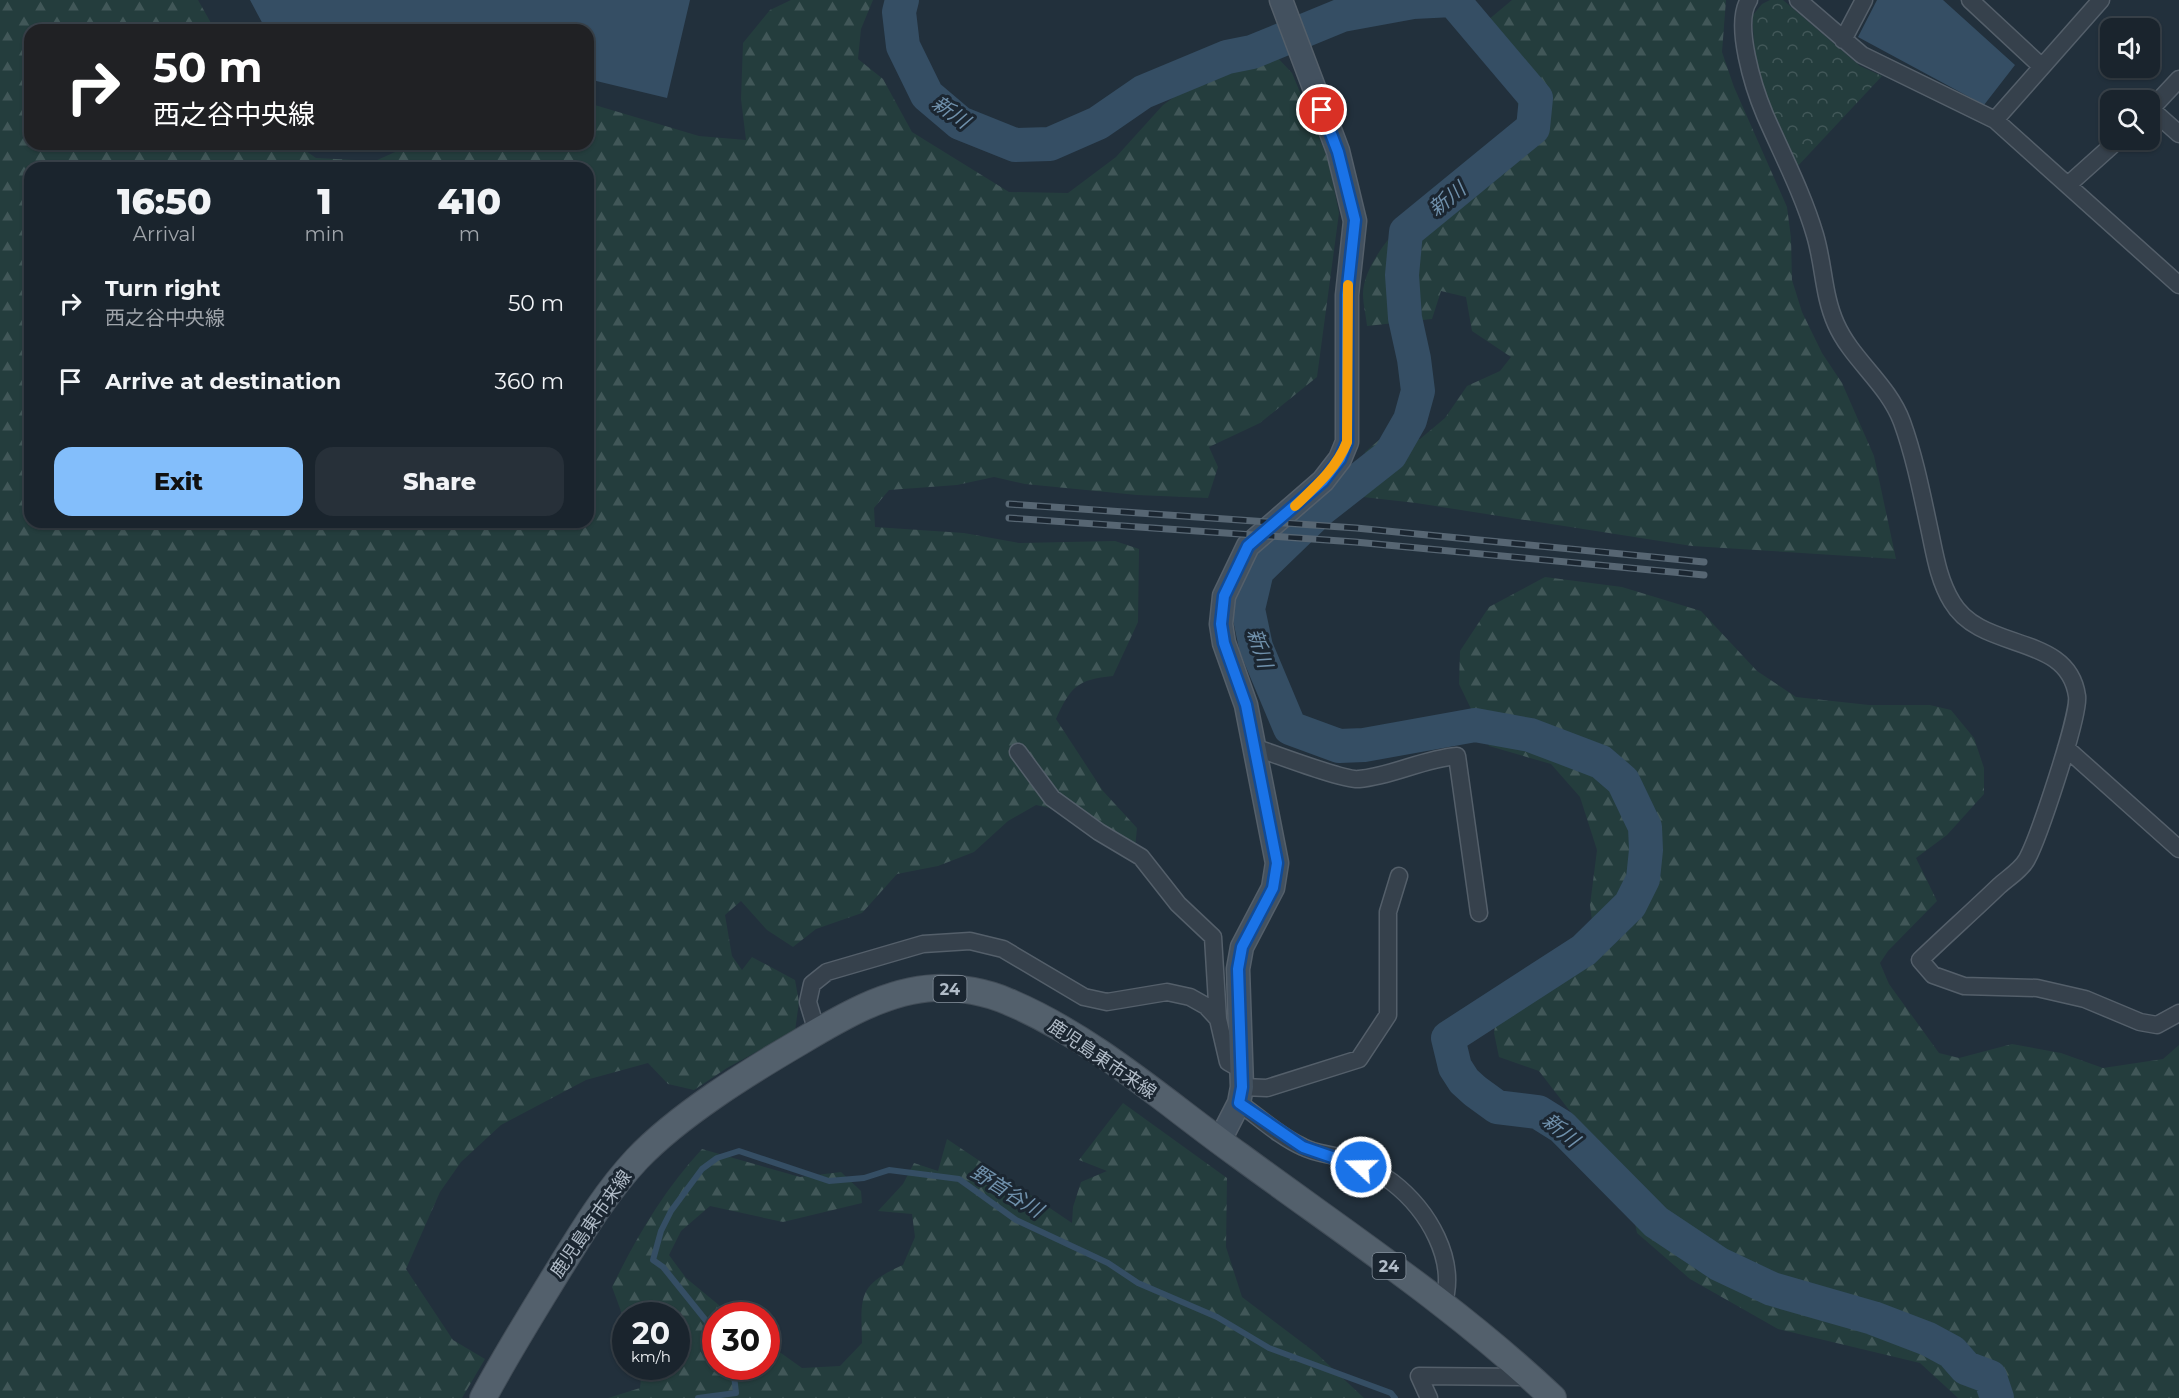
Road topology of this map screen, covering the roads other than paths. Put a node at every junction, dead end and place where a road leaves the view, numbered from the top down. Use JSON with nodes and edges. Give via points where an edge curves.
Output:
{"nodes":[{"id":1,"x":1749,"y":0,"type":"edge"},
{"id":2,"x":1798,"y":0,"type":"edge"},
{"id":3,"x":1864,"y":0,"type":"edge"},
{"id":4,"x":1970,"y":0,"type":"edge"},
{"id":5,"x":2102,"y":0,"type":"edge"},
{"id":6,"x":1283,"y":5,"type":"edge"},
{"id":7,"x":1843,"y":40,"type":"junction"},
{"id":8,"x":2041,"y":66,"type":"junction"},
{"id":9,"x":2179,"y":79,"type":"edge"},
{"id":10,"x":2160,"y":99,"type":"edge"},
{"id":11,"x":2160,"y":118,"type":"edge"},
{"id":12,"x":1995,"y":120,"type":"junction"},
{"id":13,"x":2179,"y":134,"type":"edge"},
{"id":14,"x":2107,"y":150,"type":"edge"},
{"id":15,"x":2069,"y":184,"type":"junction"},
{"id":16,"x":2179,"y":285,"type":"edge"},
{"id":17,"x":1254,"y":747,"type":"junction"},
{"id":18,"x":2066,"y":748,"type":"junction"},
{"id":19,"x":1018,"y":752,"type":"dead end"},
{"id":20,"x":2179,"y":849,"type":"edge"},
{"id":21,"x":1399,"y":876,"type":"dead end"},
{"id":22,"x":1479,"y":913,"type":"dead end"},
{"id":23,"x":2179,"y":1013,"type":"edge"},
{"id":24,"x":1218,"y":1019,"type":"junction"},
{"id":25,"x":817,"y":1032,"type":"junction"},
{"id":26,"x":1241,"y":1087,"type":"junction"},
{"id":27,"x":1219,"y":1142,"type":"junction"},
{"id":28,"x":1443,"y":1305,"type":"junction"},
{"id":29,"x":1531,"y":1377,"type":"junction"},
{"id":30,"x":483,"y":1398,"type":"edge"},
{"id":31,"x":1429,"y":1398,"type":"edge"},
{"id":32,"x":1553,"y":1398,"type":"edge"}],
"edges":[{"from":1,"to":18,"type":"street","via":[[1744,7],[1744,27],[1752,87],[1812,227],[1825,297],[1834,320],[1844,341],[1889,396],[1901,419],[1942,583],[1959,614],[1975,627],[2042,650],[2058,660],[2071,678],[2077,696]]},
{"from":2,"to":7,"type":"street"},
{"from":3,"to":7,"type":"street"},
{"from":4,"to":8,"type":"street"},
{"from":5,"to":8,"type":"street"},
{"from":6,"to":17,"type":"street","via":[[1338,152],[1355,220],[1347,295],[1348,417],[1347,442],[1340,459],[1323,481],[1248,546],[1224,596],[1224,643],[1246,705]]},
{"from":7,"to":12,"type":"street","via":[[1862,55]]},
{"from":8,"to":12,"type":"street"},
{"from":9,"to":10,"type":"street"},
{"from":11,"to":13,"type":"street"},
{"from":12,"to":15,"type":"street"},
{"from":14,"to":15,"type":"street"},
{"from":15,"to":16,"type":"street"},
{"from":17,"to":22,"type":"street","via":[[1356,780],[1389,774],[1432,758],[1457,756]]},
{"from":17,"to":26,"type":"street","via":[[1277,863],[1273,888],[1242,947],[1238,969]]},
{"from":18,"to":20,"type":"street"},
{"from":18,"to":23,"type":"street","via":[[2027,860],[1920,960],[1934,975],[1964,986],[2037,988],[2085,999],[2140,1022],[2157,1024]]},
{"from":19,"to":24,"type":"street","via":[[1052,798],[1141,857],[1178,904],[1213,937]]},
{"from":21,"to":26,"type":"street","via":[[1388,912],[1388,1015],[1359,1059],[1267,1088]]},
{"from":24,"to":25,"type":"street","via":[[1190,997],[1167,992],[1107,1002],[1084,997],[1003,949],[970,941],[923,944],[827,972],[812,984],[807,1002]]},
{"from":24,"to":26,"type":"street","via":[[1228,1062]]},
{"from":25,"to":27,"type":"main road","name":"鹿児島東市来線","number":"24","via":[[867,1007],[933,988],[970,991],[1006,1000],[1089,1046]]},
{"from":25,"to":30,"type":"main road","name":"鹿児島東市来線","number":"24","via":[[674,1126],[639,1157],[584,1229]]},
{"from":26,"to":27,"type":"street"},
{"from":26,"to":28,"type":"street","via":[[1303,1147],[1347,1160],[1390,1180],[1418,1205],[1434,1231],[1444,1260],[1449,1288]]},
{"from":27,"to":28,"type":"main road","name":"鹿児島東市来線","number":"24"},
{"from":28,"to":29,"type":"main road","name":"鹿児島東市来線","number":"24","via":[[1486,1336]]},
{"from":29,"to":31,"type":"street","via":[[1419,1376]]},
{"from":29,"to":32,"type":"main road","name":"鹿児島東市来線","number":"24"}]}
